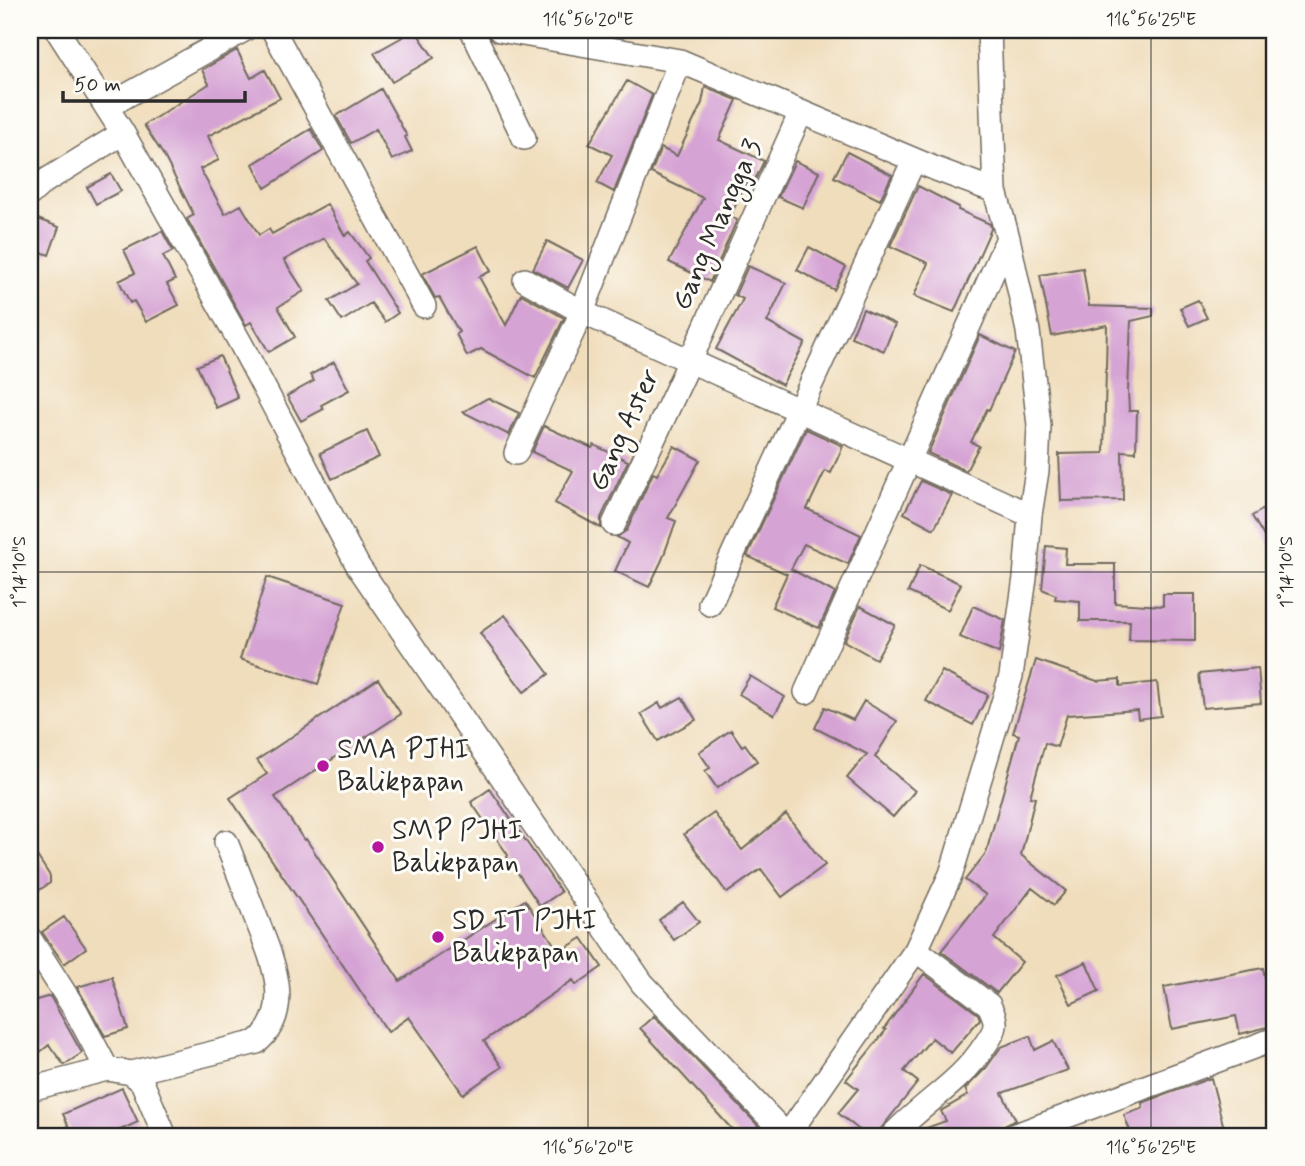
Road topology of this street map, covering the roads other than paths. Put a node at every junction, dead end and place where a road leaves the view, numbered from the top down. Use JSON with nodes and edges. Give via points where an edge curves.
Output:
{"nodes":[{"id":1,"x":57,"y":30,"type":"edge"},
{"id":2,"x":244,"y":30,"type":"edge"},
{"id":3,"x":273,"y":30,"type":"edge"},
{"id":4,"x":472,"y":30,"type":"edge"},
{"id":5,"x":500,"y":30,"type":"edge"},
{"id":6,"x":989,"y":30,"type":"edge"},
{"id":7,"x":680,"y":61,"type":"junction"},
{"id":8,"x":108,"y":106,"type":"junction"},
{"id":9,"x":801,"y":112,"type":"junction"},
{"id":10,"x":123,"y":133,"type":"junction"},
{"id":11,"x":524,"y":138,"type":"dead end"},
{"id":12,"x":914,"y":160,"type":"junction"},
{"id":13,"x":995,"y":191,"type":"junction"},
{"id":14,"x":30,"y":194,"type":"edge"},
{"id":15,"x":1008,"y":238,"type":"junction"},
{"id":16,"x":524,"y":280,"type":"dead end"},
{"id":17,"x":424,"y":306,"type":"dead end"},
{"id":18,"x":582,"y":312,"type":"junction"},
{"id":19,"x":690,"y":361,"type":"junction"},
{"id":20,"x":799,"y":411,"type":"junction"},
{"id":21,"x":516,"y":453,"type":"dead end"},
{"id":22,"x":909,"y":461,"type":"junction"},
{"id":23,"x":1030,"y":515,"type":"junction"},
{"id":24,"x":614,"y":524,"type":"dead end"},
{"id":25,"x":710,"y":604,"type":"dead end"},
{"id":26,"x":806,"y":692,"type":"dead end"},
{"id":27,"x":226,"y":842,"type":"dead end"},
{"id":28,"x":30,"y":939,"type":"edge"},
{"id":29,"x":916,"y":950,"type":"junction"},
{"id":30,"x":1275,"y":1039,"type":"edge"},
{"id":31,"x":107,"y":1069,"type":"junction"},
{"id":32,"x":131,"y":1073,"type":"junction"},
{"id":33,"x":30,"y":1089,"type":"edge"},
{"id":34,"x":165,"y":1136,"type":"edge"},
{"id":35,"x":787,"y":1136,"type":"edge"},
{"id":36,"x":892,"y":1136,"type":"edge"},
{"id":37,"x":1013,"y":1136,"type":"edge"}],
"edges":[{"from":1,"to":8,"type":"street"},
{"from":2,"to":8,"type":"street"},
{"from":3,"to":17,"type":"street"},
{"from":4,"to":11,"type":"street"},
{"from":5,"to":7,"type":"street"},
{"from":6,"to":13,"type":"street"},
{"from":7,"to":9,"type":"street"},
{"from":7,"to":18,"type":"street"},
{"from":8,"to":10,"type":"street"},
{"from":9,"to":12,"type":"street"},
{"from":9,"to":19,"type":"street","name":"Gang Mangga 3"},
{"from":10,"to":14,"type":"street"},
{"from":10,"to":35,"type":"street","via":[[358,566],[642,983]]},
{"from":12,"to":13,"type":"street"},
{"from":12,"to":20,"type":"street"},
{"from":13,"to":15,"type":"street"},
{"from":15,"to":22,"type":"street"},
{"from":15,"to":23,"type":"street","via":[[1028,331],[1039,425]]},
{"from":16,"to":18,"type":"street"},
{"from":18,"to":19,"type":"street"},
{"from":18,"to":21,"type":"street"},
{"from":19,"to":20,"type":"street"},
{"from":19,"to":24,"type":"street","name":"Gang Aster"},
{"from":20,"to":22,"type":"street"},
{"from":20,"to":25,"type":"street"},
{"from":22,"to":23,"type":"street"},
{"from":22,"to":26,"type":"street"},
{"from":23,"to":29,"type":"street","via":[[1011,676],[951,874]]},
{"from":27,"to":32,"type":"street","via":[[276,970],[272,1024],[257,1042]]},
{"from":28,"to":31,"type":"street"},
{"from":29,"to":35,"type":"street"},
{"from":29,"to":36,"type":"street","via":[[989,1005],[995,1029],[952,1086]]},
{"from":30,"to":37,"type":"street"},
{"from":31,"to":32,"type":"street"},
{"from":31,"to":33,"type":"street"},
{"from":32,"to":34,"type":"street","via":[[142,1082]]}]}
